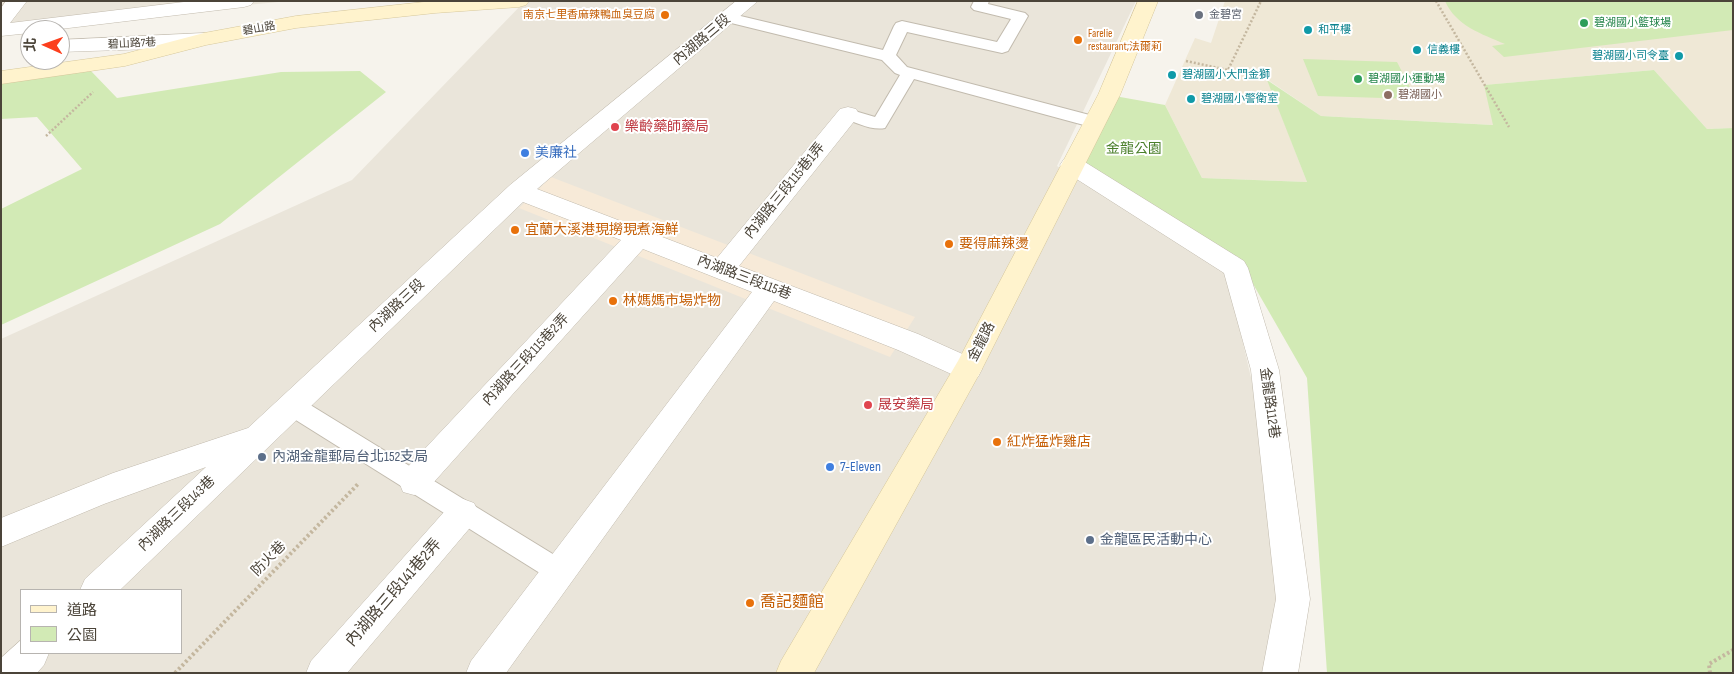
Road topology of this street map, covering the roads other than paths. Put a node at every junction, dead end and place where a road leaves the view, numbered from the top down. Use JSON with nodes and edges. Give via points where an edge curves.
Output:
{"nodes":[{"id":1,"x":17,"y":1,"type":"edge"},
{"id":2,"x":244,"y":1,"type":"edge"},
{"id":3,"x":519,"y":1,"type":"edge"},
{"id":4,"x":748,"y":1,"type":"edge"},
{"id":5,"x":982,"y":1,"type":"edge"},
{"id":6,"x":1148,"y":1,"type":"edge"},
{"id":7,"x":218,"y":3,"type":"edge"},
{"id":8,"x":728,"y":18,"type":"junction"},
{"id":9,"x":1,"y":21,"type":"edge"},
{"id":10,"x":1,"y":30,"type":"edge"},
{"id":11,"x":204,"y":39,"type":"junction"},
{"id":12,"x":1,"y":42,"type":"edge"},
{"id":13,"x":20,"y":45,"type":"edge"},
{"id":14,"x":70,"y":46,"type":"edge"},
{"id":15,"x":888,"y":56,"type":"junction"},
{"id":16,"x":909,"y":72,"type":"junction"},
{"id":17,"x":1,"y":78,"type":"edge"},
{"id":18,"x":848,"y":114,"type":"joint"},
{"id":19,"x":1095,"y":122,"type":"junction"},
{"id":20,"x":1072,"y":165,"type":"junction"},
{"id":21,"x":519,"y":191,"type":"junction"},
{"id":22,"x":639,"y":237,"type":"junction"},
{"id":23,"x":722,"y":269,"type":"junction"},
{"id":24,"x":770,"y":287,"type":"junction"},
{"id":25,"x":968,"y":369,"type":"junction"},
{"id":26,"x":291,"y":405,"type":"junction"},
{"id":27,"x":256,"y":438,"type":"junction"},
{"id":28,"x":414,"y":482,"type":"junction"},
{"id":29,"x":463,"y":513,"type":"junction"},
{"id":30,"x":1,"y":534,"type":"edge"},
{"id":31,"x":560,"y":572,"type":"junction"},
{"id":32,"x":98,"y":589,"type":"edge"},
{"id":33,"x":31,"y":654,"type":"edge"},
{"id":34,"x":11,"y":673,"type":"edge"},
{"id":35,"x":324,"y":673,"type":"edge"},
{"id":36,"x":484,"y":673,"type":"edge"},
{"id":37,"x":794,"y":673,"type":"edge"},
{"id":38,"x":1280,"y":673,"type":"edge"}],
"edges":[{"from":1,"to":9,"type":"street"},
{"from":2,"to":7,"type":"street"},
{"from":3,"to":11,"type":"street","name":"碧山路","via":[[296,22]]},
{"from":4,"to":8,"type":"street","name":"內湖路三段"},
{"from":5,"to":15,"type":"lane","via":[[979,7],[1020,16],[1002,48],[902,26]]},
{"from":6,"to":19,"type":"street","name":"金龍路"},
{"from":7,"to":10,"type":"street"},
{"from":8,"to":15,"type":"lane"},
{"from":8,"to":21,"type":"street","name":"內湖路三段"},
{"from":11,"to":14,"type":"street","name":"碧山路7巷"},
{"from":11,"to":17,"type":"street","name":"碧山路","via":[[125,60]]},
{"from":12,"to":13,"type":"street"},
{"from":15,"to":16,"type":"lane","via":[[901,70]]},
{"from":16,"to":18,"type":"lane","via":[[879,124]]},
{"from":16,"to":19,"type":"lane"},
{"from":18,"to":23,"type":"street","name":"內湖路三段115巷1弄"},
{"from":19,"to":20,"type":"street","name":"金龍路"},
{"from":20,"to":25,"type":"street","name":"金龍路"},
{"from":20,"to":38,"type":"street","name":"金龍路112巷","via":[[1235,268],[1266,370],[1293,599]]},
{"from":21,"to":22,"type":"street","name":"內湖路三段115巷"},
{"from":21,"to":26,"type":"street","name":"內湖路三段"},
{"from":22,"to":23,"type":"street","name":"內湖路三段115巷"},
{"from":22,"to":28,"type":"street","name":"內湖路三段115巷2弄"},
{"from":23,"to":24,"type":"street","name":"內湖路三段115巷"},
{"from":24,"to":25,"type":"street","name":"內湖路三段115巷"},
{"from":24,"to":31,"type":"street"},
{"from":25,"to":37,"type":"street","name":"金龍路"},
{"from":26,"to":27,"type":"street","name":"內湖路三段"},
{"from":26,"to":28,"type":"lane"},
{"from":27,"to":30,"type":"street","name":"內湖路三段","via":[[162,468],[38,516]]},
{"from":27,"to":32,"type":"street","name":"內湖路三段143巷"},
{"from":28,"to":29,"type":"lane"},
{"from":29,"to":31,"type":"lane"},
{"from":29,"to":35,"type":"street","name":"內湖路三段141巷2弄"},
{"from":31,"to":36,"type":"street"},
{"from":33,"to":34,"type":"street"}]}
